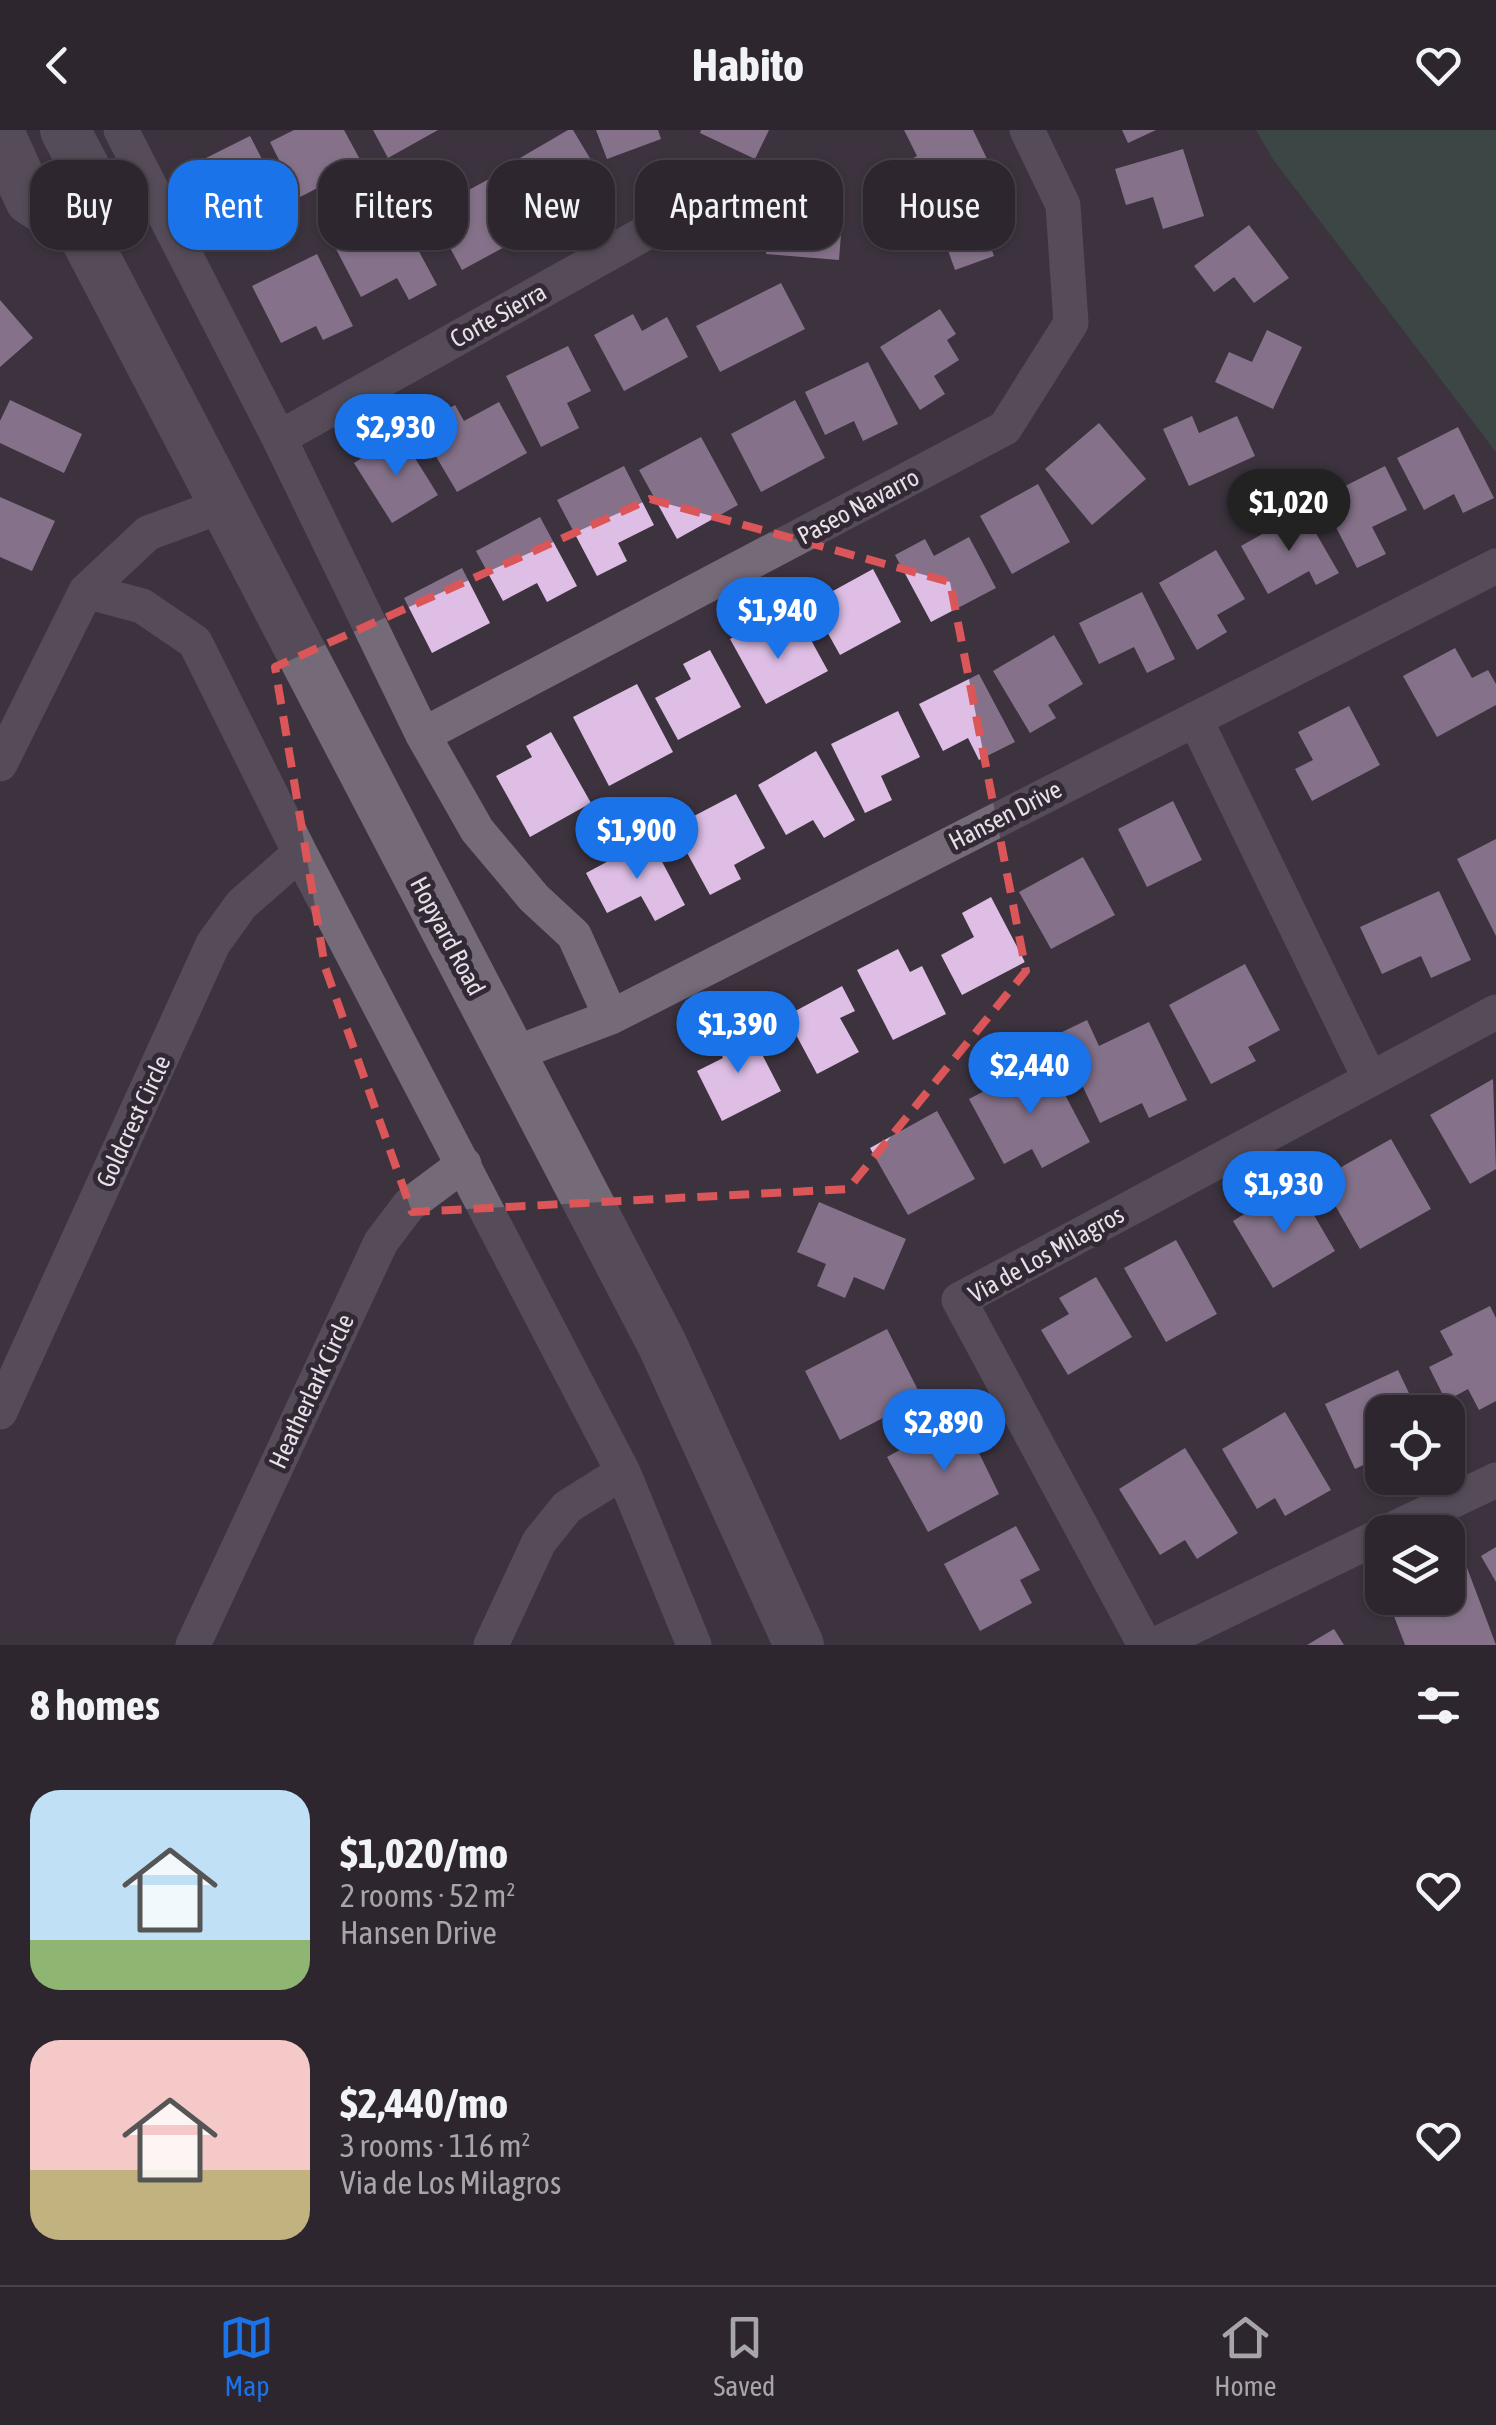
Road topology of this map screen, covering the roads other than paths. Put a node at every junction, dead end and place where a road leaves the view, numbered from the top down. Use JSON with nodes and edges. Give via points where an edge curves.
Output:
{"nodes":[{"id":1,"x":65,"y":130,"type":"edge"},
{"id":2,"x":1027,"y":130,"type":"edge"},
{"id":3,"x":0,"y":134,"type":"edge"},
{"id":4,"x":132,"y":134,"type":"edge"},
{"id":5,"x":81,"y":160,"type":"edge"},
{"id":6,"x":30,"y":200,"type":"edge"},
{"id":7,"x":635,"y":239,"type":"edge"},
{"id":8,"x":91,"y":250,"type":"edge"},
{"id":9,"x":279,"y":438,"type":"junction"},
{"id":10,"x":221,"y":506,"type":"junction"},
{"id":11,"x":1496,"y":566,"type":"edge"},
{"id":12,"x":86,"y":591,"type":"junction"},
{"id":13,"x":1195,"y":719,"type":"junction"},
{"id":14,"x":423,"y":735,"type":"junction"},
{"id":15,"x":0,"y":764,"type":"edge"},
{"id":16,"x":300,"y":853,"type":"junction"},
{"id":17,"x":1496,"y":1012,"type":"edge"},
{"id":18,"x":610,"y":1016,"type":"junction"},
{"id":19,"x":511,"y":1055,"type":"junction"},
{"id":20,"x":1370,"y":1079,"type":"junction"},
{"id":21,"x":464,"y":1164,"type":"junction"},
{"id":22,"x":0,"y":1412,"type":"edge"},
{"id":23,"x":623,"y":1472,"type":"junction"},
{"id":24,"x":1496,"y":1480,"type":"edge"},
{"id":25,"x":1424,"y":1515,"type":"edge"},
{"id":26,"x":1365,"y":1544,"type":"edge"},
{"id":27,"x":193,"y":1645,"type":"edge"},
{"id":28,"x":491,"y":1645,"type":"edge"},
{"id":29,"x":694,"y":1645,"type":"edge"},
{"id":30,"x":799,"y":1645,"type":"edge"},
{"id":31,"x":1144,"y":1645,"type":"edge"},
{"id":32,"x":1156,"y":1645,"type":"edge"}],
"edges":[{"from":1,"to":5,"type":"main road"},
{"from":2,"to":14,"type":"street","name":"Paseo Navarro","via":[[1063,206],[1071,324],[1004,428]]},
{"from":3,"to":6,"type":"main road"},
{"from":4,"to":9,"type":"street"},
{"from":7,"to":9,"type":"street","name":"Corte Sierra"},
{"from":8,"to":10,"type":"main road","name":"Hopyard Road"},
{"from":9,"to":14,"type":"street"},
{"from":10,"to":12,"type":"street","via":[[148,532]]},
{"from":10,"to":19,"type":"main road","name":"Hopyard Road"},
{"from":11,"to":13,"type":"street","name":"Hansen Drive"},
{"from":12,"to":15,"type":"street"},
{"from":12,"to":16,"type":"street","via":[[142,606],[195,642]]},
{"from":13,"to":18,"type":"street","name":"Hansen Drive"},
{"from":13,"to":20,"type":"street"},
{"from":14,"to":18,"type":"street","via":[[477,830],[574,935]]},
{"from":16,"to":21,"type":"street"},
{"from":16,"to":22,"type":"street","name":"Goldcrest Circle","via":[[241,905],[214,944]]},
{"from":17,"to":20,"type":"street"},
{"from":18,"to":19,"type":"street","name":"Hansen Drive"},
{"from":19,"to":30,"type":"main road","name":"Hopyard Road","via":[[662,1344]]},
{"from":20,"to":31,"type":"street","name":"Via de Los Milagros","via":[[960,1300]]},
{"from":21,"to":23,"type":"street"},
{"from":21,"to":27,"type":"street","name":"Heatherlark Circle","via":[[409,1205],[381,1242]]},
{"from":23,"to":28,"type":"street","via":[[568,1507],[540,1542]]},
{"from":23,"to":29,"type":"street"},
{"from":24,"to":25,"type":"street"},
{"from":26,"to":32,"type":"street"}]}
